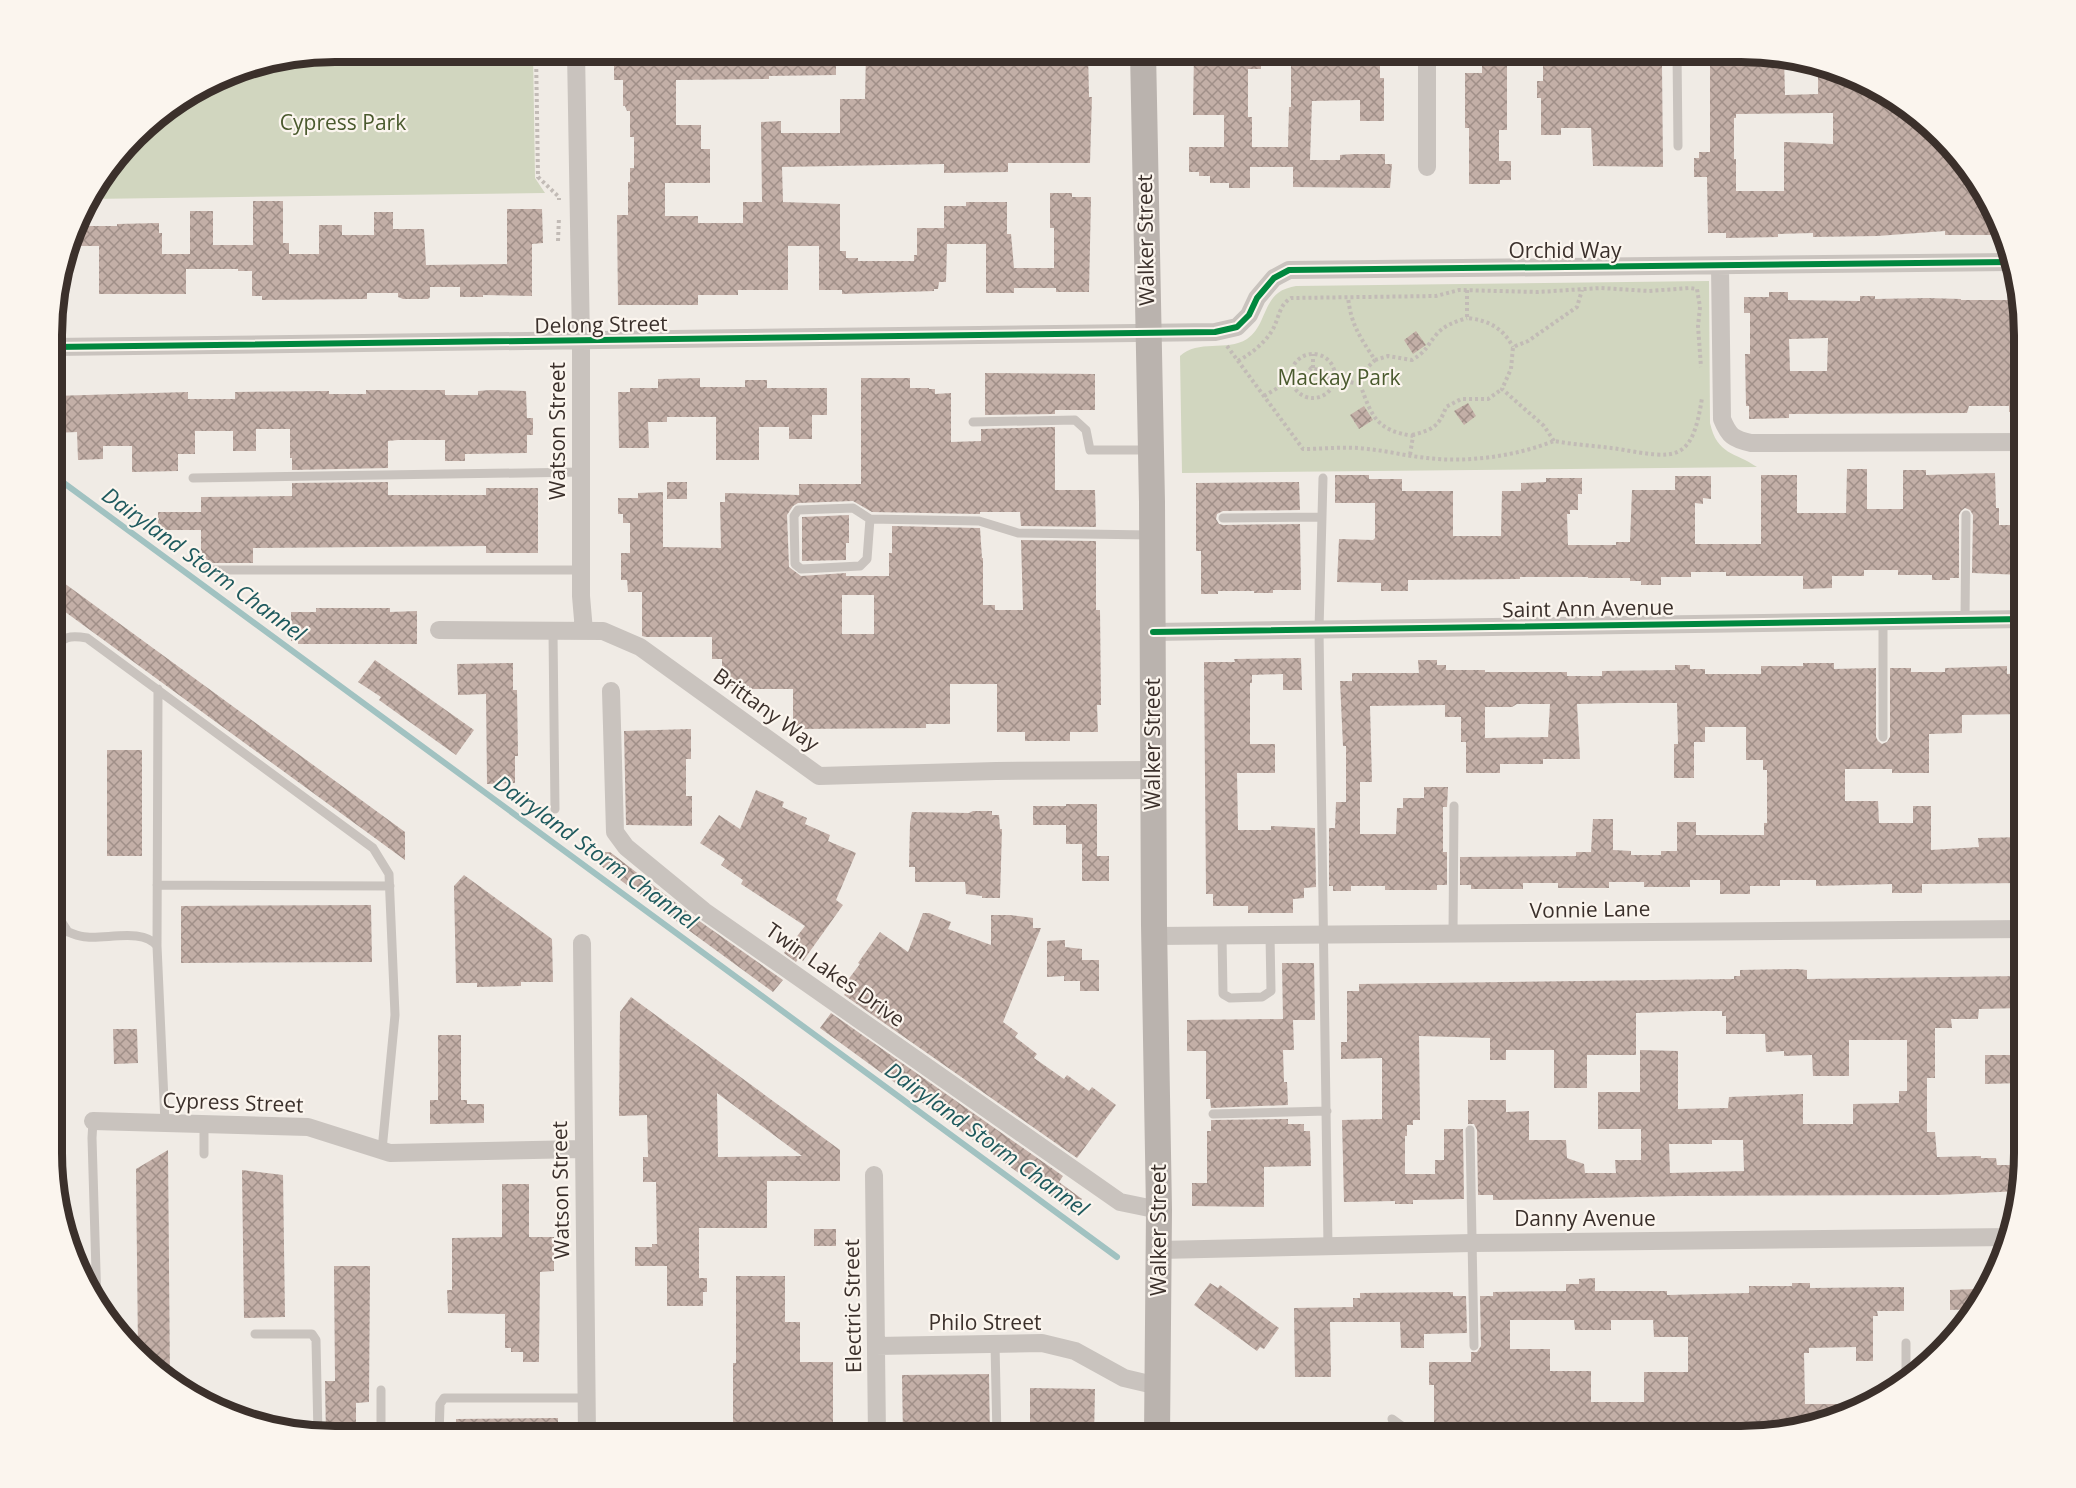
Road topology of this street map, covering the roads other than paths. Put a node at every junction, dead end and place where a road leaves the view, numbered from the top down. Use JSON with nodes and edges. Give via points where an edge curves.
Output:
{"nodes":[{"id":1,"x":576,"y":62,"type":"edge"},
{"id":2,"x":1143,"y":62,"type":"edge"},
{"id":3,"x":1427,"y":62,"type":"edge"},
{"id":4,"x":1677,"y":62,"type":"edge"},
{"id":5,"x":1678,"y":146,"type":"dead end"},
{"id":6,"x":1427,"y":167,"type":"dead end"},
{"id":7,"x":2004,"y":262,"type":"edge"},
{"id":8,"x":1720,"y":266,"type":"junction"},
{"id":9,"x":1148,"y":332,"type":"junction"},
{"id":10,"x":581,"y":342,"type":"junction"},
{"id":11,"x":62,"y":348,"type":"edge"},
{"id":12,"x":973,"y":422,"type":"dead end"},
{"id":13,"x":2014,"y":442,"type":"edge"},
{"id":14,"x":1150,"y":450,"type":"junction"},
{"id":15,"x":581,"y":472,"type":"junction"},
{"id":16,"x":193,"y":478,"type":"dead end"},
{"id":17,"x":1323,"y":478,"type":"dead end"},
{"id":18,"x":1966,"y":515,"type":"dead end"},
{"id":19,"x":1223,"y":518,"type":"dead end"},
{"id":20,"x":1322,"y":518,"type":"junction"},
{"id":21,"x":870,"y":519,"type":"junction"},
{"id":22,"x":1152,"y":535,"type":"junction"},
{"id":23,"x":206,"y":570,"type":"dead end"},
{"id":24,"x":581,"y":570,"type":"junction"},
{"id":25,"x":2014,"y":619,"type":"edge"},
{"id":26,"x":1965,"y":620,"type":"junction"},
{"id":27,"x":1883,"y":621,"type":"junction"},
{"id":28,"x":440,"y":630,"type":"dead end"},
{"id":29,"x":1319,"y":630,"type":"junction"},
{"id":30,"x":584,"y":631,"type":"junction"},
{"id":31,"x":553,"y":632,"type":"junction"},
{"id":32,"x":1152,"y":632,"type":"junction"},
{"id":33,"x":62,"y":640,"type":"edge"},
{"id":34,"x":158,"y":689,"type":"junction"},
{"id":35,"x":611,"y":692,"type":"dead end"},
{"id":36,"x":1883,"y":736,"type":"dead end"},
{"id":37,"x":1153,"y":770,"type":"junction"},
{"id":38,"x":1454,"y":806,"type":"dead end"},
{"id":39,"x":555,"y":808,"type":"dead end"},
{"id":40,"x":157,"y":885,"type":"junction"},
{"id":41,"x":390,"y":886,"type":"junction"},
{"id":42,"x":62,"y":923,"type":"edge"},
{"id":43,"x":2014,"y":928,"type":"edge"},
{"id":44,"x":1453,"y":934,"type":"junction"},
{"id":45,"x":1270,"y":935,"type":"junction"},
{"id":46,"x":1324,"y":935,"type":"junction"},
{"id":47,"x":1155,"y":936,"type":"junction"},
{"id":48,"x":1222,"y":936,"type":"junction"},
{"id":49,"x":582,"y":943,"type":"dead end"},
{"id":50,"x":157,"y":946,"type":"junction"},
{"id":51,"x":1327,"y":1112,"type":"junction"},
{"id":52,"x":1213,"y":1114,"type":"dead end"},
{"id":53,"x":93,"y":1121,"type":"joint"},
{"id":54,"x":165,"y":1123,"type":"junction"},
{"id":55,"x":204,"y":1124,"type":"junction"},
{"id":56,"x":1470,"y":1130,"type":"dead end"},
{"id":57,"x":583,"y":1149,"type":"junction"},
{"id":58,"x":382,"y":1150,"type":"junction"},
{"id":59,"x":204,"y":1154,"type":"dead end"},
{"id":60,"x":874,"y":1175,"type":"dead end"},
{"id":61,"x":1159,"y":1210,"type":"junction"},
{"id":62,"x":2001,"y":1237,"type":"edge"},
{"id":63,"x":1472,"y":1243,"type":"junction"},
{"id":64,"x":1328,"y":1247,"type":"junction"},
{"id":65,"x":1159,"y":1250,"type":"junction"},
{"id":66,"x":97,"y":1289,"type":"edge"},
{"id":67,"x":255,"y":1334,"type":"dead end"},
{"id":68,"x":1906,"y":1343,"type":"dead end"},
{"id":69,"x":995,"y":1344,"type":"junction"},
{"id":70,"x":876,"y":1346,"type":"junction"},
{"id":71,"x":1473,"y":1346,"type":"dead end"},
{"id":72,"x":1906,"y":1371,"type":"edge"},
{"id":73,"x":1158,"y":1386,"type":"junction"},
{"id":74,"x":381,"y":1390,"type":"dead end"},
{"id":75,"x":586,"y":1398,"type":"junction"},
{"id":76,"x":1392,"y":1419,"type":"dead end"},
{"id":77,"x":318,"y":1426,"type":"edge"},
{"id":78,"x":381,"y":1426,"type":"edge"},
{"id":79,"x":439,"y":1426,"type":"edge"},
{"id":80,"x":587,"y":1426,"type":"edge"},
{"id":81,"x":877,"y":1426,"type":"edge"},
{"id":82,"x":997,"y":1426,"type":"edge"},
{"id":83,"x":1157,"y":1426,"type":"edge"},
{"id":84,"x":1402,"y":1426,"type":"edge"}],
"edges":[{"from":1,"to":10,"type":"street","name":"Watson Street"},
{"from":2,"to":9,"type":"main road","name":"Walker Street"},
{"from":3,"to":6,"type":"street"},
{"from":4,"to":5,"type":"lane"},
{"from":7,"to":8,"type":"street","name":"Orchid Way"},
{"from":8,"to":9,"type":"street","name":"Orchid Way","via":[[1289,270],[1275,278],[1237,327],[1215,332]]},
{"from":8,"to":13,"type":"street","via":[[1722,418],[1736,440]]},
{"from":9,"to":10,"type":"street","name":"Delong Street"},
{"from":9,"to":14,"type":"main road","name":"Walker Street"},
{"from":10,"to":11,"type":"street","name":"Delong Street"},
{"from":10,"to":15,"type":"street","name":"Watson Street"},
{"from":12,"to":14,"type":"lane","via":[[1075,420],[1086,430],[1090,450]]},
{"from":14,"to":22,"type":"main road","name":"Walker Street"},
{"from":15,"to":16,"type":"lane"},
{"from":15,"to":24,"type":"street","name":"Watson Street"},
{"from":17,"to":20,"type":"lane"},
{"from":18,"to":26,"type":"lane"},
{"from":19,"to":20,"type":"lane"},
{"from":20,"to":29,"type":"lane"},
{"from":21,"to":21,"type":"lane","via":[[853,508],[798,510],[794,516],[795,564],[801,569],[860,566],[867,559]]},
{"from":21,"to":22,"type":"lane","via":[[979,521],[1018,533]]},
{"from":22,"to":32,"type":"main road","name":"Walker Street"},
{"from":23,"to":24,"type":"lane"},
{"from":24,"to":30,"type":"street","name":"Watson Street"},
{"from":25,"to":26,"type":"street","name":"Saint Ann Avenue"},
{"from":26,"to":27,"type":"street","name":"Saint Ann Avenue"},
{"from":27,"to":29,"type":"street","name":"Saint Ann Avenue"},
{"from":27,"to":36,"type":"lane"},
{"from":28,"to":31,"type":"street","name":"Brittany Way"},
{"from":29,"to":32,"type":"street","name":"Saint Ann Avenue"},
{"from":29,"to":46,"type":"lane"},
{"from":30,"to":31,"type":"street","name":"Brittany Way"},
{"from":30,"to":37,"type":"street","name":"Brittany Way","via":[[603,631],[640,647],[819,776]]},
{"from":31,"to":39,"type":"lane"},
{"from":32,"to":37,"type":"main road","name":"Walker Street"},
{"from":33,"to":34,"type":"lane","via":[[72,635],[87,638]]},
{"from":34,"to":40,"type":"lane"},
{"from":34,"to":41,"type":"lane","via":[[373,848],[389,874]]},
{"from":35,"to":61,"type":"street","name":"Twin Lakes Drive","via":[[615,832],[626,847],[704,910],[1120,1202]]},
{"from":37,"to":47,"type":"main road","name":"Walker Street"},
{"from":38,"to":44,"type":"lane"},
{"from":40,"to":41,"type":"lane"},
{"from":40,"to":50,"type":"lane"},
{"from":41,"to":58,"type":"lane","via":[[394,1015]]},
{"from":42,"to":50,"type":"lane","via":[[68,932],[86,937],[141,936],[152,939]]},
{"from":43,"to":44,"type":"street","name":"Vonnie Lane"},
{"from":44,"to":46,"type":"street","name":"Vonnie Lane"},
{"from":45,"to":46,"type":"street","name":"Vonnie Lane"},
{"from":45,"to":48,"type":"street","name":"Vonnie Lane"},
{"from":45,"to":48,"type":"lane","via":[[1271,991],[1262,997],[1230,998],[1223,994]]},
{"from":46,"to":51,"type":"lane"},
{"from":47,"to":48,"type":"street","name":"Vonnie Lane"},
{"from":47,"to":61,"type":"main road","name":"Walker Street"},
{"from":49,"to":57,"type":"street","name":"Watson Street"},
{"from":50,"to":54,"type":"lane"},
{"from":51,"to":52,"type":"lane"},
{"from":51,"to":64,"type":"lane"},
{"from":53,"to":54,"type":"street","name":"Cypress Street"},
{"from":53,"to":66,"type":"lane"},
{"from":54,"to":55,"type":"street","name":"Cypress Street"},
{"from":55,"to":58,"type":"street","name":"Cypress Street","via":[[308,1127]]},
{"from":55,"to":59,"type":"lane"},
{"from":56,"to":63,"type":"lane"},
{"from":57,"to":58,"type":"street","name":"Cypress Street","via":[[390,1153]]},
{"from":57,"to":75,"type":"street","name":"Watson Street"},
{"from":60,"to":70,"type":"street","name":"Electric Street"},
{"from":61,"to":65,"type":"main road","name":"Walker Street"},
{"from":62,"to":63,"type":"street","name":"Danny Avenue"},
{"from":63,"to":64,"type":"street","name":"Danny Avenue"},
{"from":63,"to":71,"type":"lane"},
{"from":64,"to":65,"type":"street","name":"Danny Avenue"},
{"from":65,"to":73,"type":"main road","name":"Walker Street"},
{"from":67,"to":77,"type":"lane","via":[[312,1334],[316,1340]]},
{"from":68,"to":72,"type":"lane"},
{"from":69,"to":70,"type":"street","name":"Philo Street"},
{"from":69,"to":73,"type":"street","name":"Philo Street","via":[[1041,1343],[1076,1351],[1124,1378]]},
{"from":69,"to":82,"type":"lane"},
{"from":70,"to":81,"type":"street","name":"Electric Street"},
{"from":73,"to":83,"type":"main road","name":"Walker Street"},
{"from":74,"to":78,"type":"lane"},
{"from":75,"to":79,"type":"lane","via":[[444,1398]]},
{"from":75,"to":80,"type":"street","name":"Watson Street"},
{"from":76,"to":84,"type":"lane"}]}
